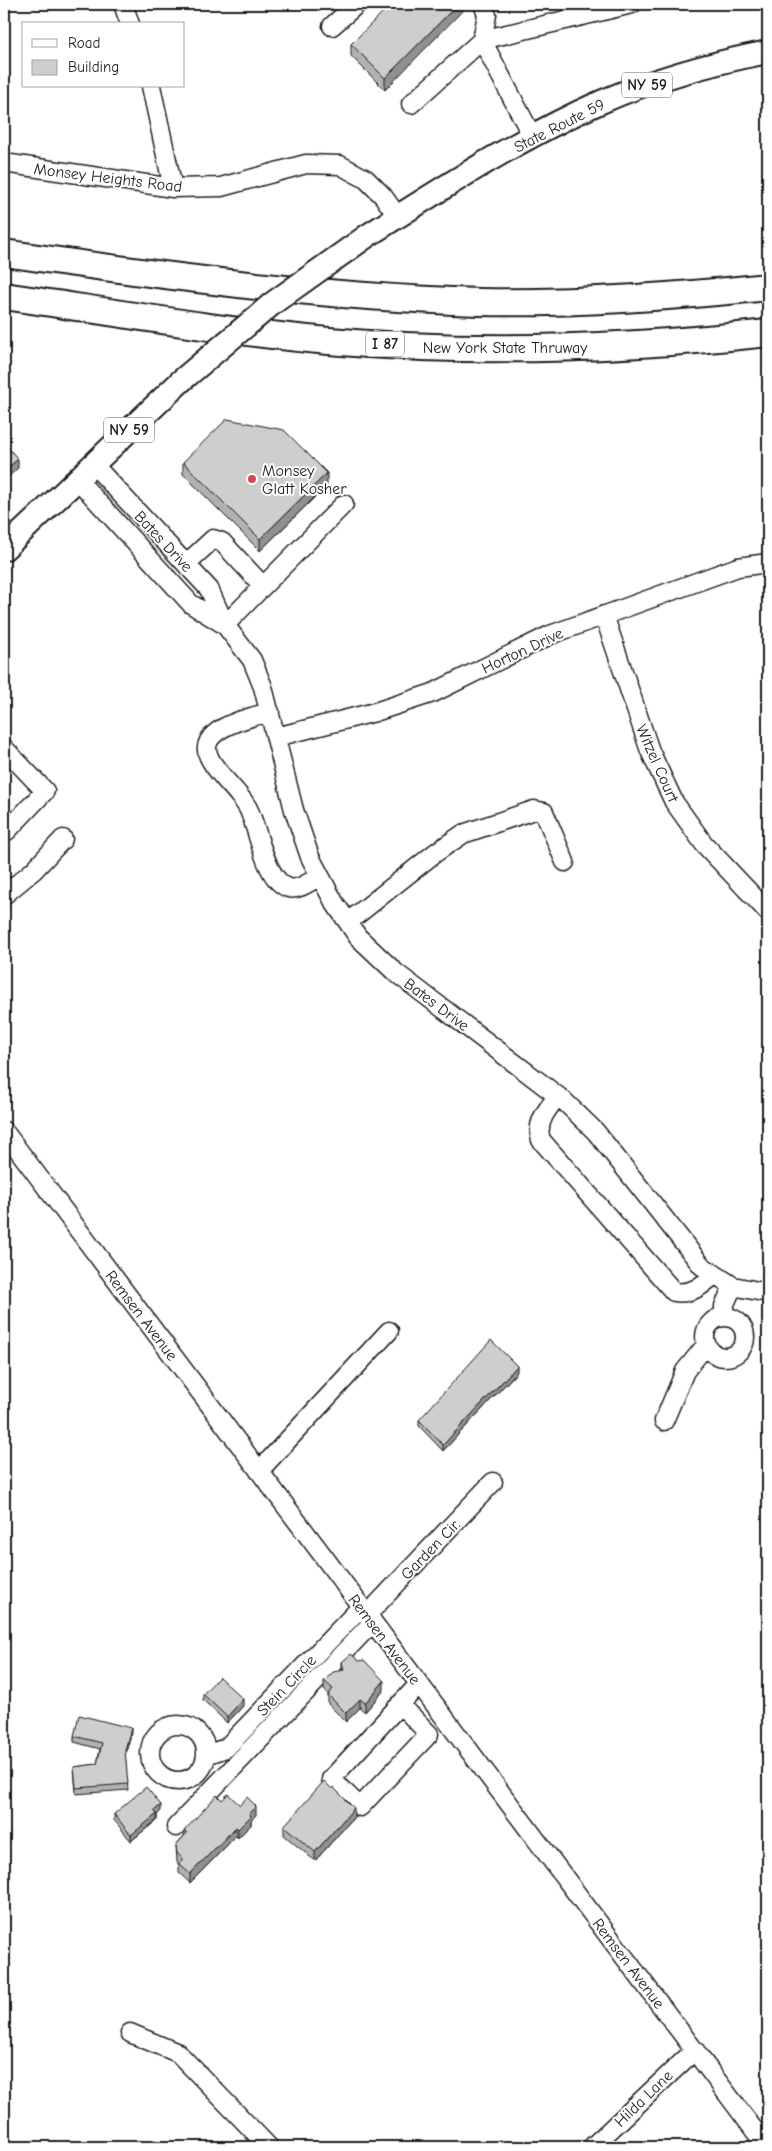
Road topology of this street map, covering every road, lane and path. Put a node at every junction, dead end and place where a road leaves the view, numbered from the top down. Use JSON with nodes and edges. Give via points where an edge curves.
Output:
{"nodes":[{"id":1,"x":122,"y":4,"type":"edge"},
{"id":2,"x":357,"y":4,"type":"edge"},
{"id":3,"x":483,"y":4,"type":"edge"},
{"id":4,"x":632,"y":4,"type":"edge"},
{"id":5,"x":129,"y":22,"type":"edge"},
{"id":6,"x":332,"y":26,"type":"dead end"},
{"id":7,"x":482,"y":40,"type":"junction"},
{"id":8,"x":768,"y":52,"type":"edge"},
{"id":9,"x":151,"y":88,"type":"edge"},
{"id":10,"x":411,"y":104,"type":"dead end"},
{"id":11,"x":532,"y":136,"type":"junction"},
{"id":12,"x":4,"y":163,"type":"edge"},
{"id":13,"x":172,"y":188,"type":"junction"},
{"id":14,"x":398,"y":217,"type":"junction"},
{"id":15,"x":4,"y":253,"type":"edge"},
{"id":16,"x":768,"y":286,"type":"edge"},
{"id":17,"x":4,"y":296,"type":"edge"},
{"id":18,"x":768,"y":334,"type":"edge"},
{"id":19,"x":93,"y":464,"type":"junction"},
{"id":20,"x":77,"y":479,"type":"junction"},
{"id":21,"x":344,"y":504,"type":"dead end"},
{"id":22,"x":4,"y":549,"type":"edge"},
{"id":23,"x":768,"y":563,"type":"edge"},
{"id":24,"x":186,"y":564,"type":"junction"},
{"id":25,"x":263,"y":586,"type":"junction"},
{"id":26,"x":604,"y":615,"type":"junction"},
{"id":27,"x":225,"y":625,"type":"junction"},
{"id":28,"x":270,"y":712,"type":"junction"},
{"id":29,"x":276,"y":736,"type":"junction"},
{"id":30,"x":4,"y":748,"type":"edge"},
{"id":31,"x":7,"y":831,"type":"dead end"},
{"id":32,"x":63,"y":839,"type":"dead end"},
{"id":33,"x":565,"y":862,"type":"dead end"},
{"id":34,"x":320,"y":876,"type":"junction"},
{"id":35,"x":4,"y":895,"type":"edge"},
{"id":36,"x":768,"y":912,"type":"edge"},
{"id":37,"x":348,"y":922,"type":"junction"},
{"id":38,"x":558,"y":1096,"type":"junction"},
{"id":39,"x":4,"y":1131,"type":"edge"},
{"id":40,"x":715,"y":1274,"type":"junction"},
{"id":41,"x":733,"y":1286,"type":"junction"},
{"id":42,"x":768,"y":1293,"type":"edge"},
{"id":43,"x":724,"y":1317,"type":"junction"},
{"id":44,"x":389,"y":1331,"type":"dead end"},
{"id":45,"x":706,"y":1345,"type":"junction"},
{"id":46,"x":664,"y":1421,"type":"dead end"},
{"id":47,"x":259,"y":1471,"type":"junction"},
{"id":48,"x":493,"y":1482,"type":"dead end"},
{"id":49,"x":367,"y":1615,"type":"junction"},
{"id":50,"x":419,"y":1684,"type":"junction"},
{"id":51,"x":400,"y":1704,"type":"junction"},
{"id":52,"x":206,"y":1755,"type":"dead end"},
{"id":53,"x":176,"y":1827,"type":"dead end"},
{"id":54,"x":130,"y":2033,"type":"dead end"},
{"id":55,"x":695,"y":2050,"type":"junction"},
{"id":56,"x":269,"y":2147,"type":"edge"},
{"id":57,"x":592,"y":2147,"type":"edge"},
{"id":58,"x":767,"y":2147,"type":"edge"}],
"edges":[{"from":1,"to":5,"type":"street"},
{"from":2,"to":6,"type":"street"},
{"from":3,"to":7,"type":"street","via":[[487,15]]},
{"from":4,"to":7,"type":"street"},
{"from":7,"to":10,"type":"street"},
{"from":7,"to":11,"type":"street"},
{"from":8,"to":11,"type":"main road","name":"State Route 59","number":"NY 59","via":[[678,74],[601,102]]},
{"from":9,"to":13,"type":"street"},
{"from":11,"to":14,"type":"main road","name":"State Route 59","number":"NY 59"},
{"from":12,"to":13,"type":"street","name":"Monsey Heights Road"},
{"from":13,"to":14,"type":"street","name":"Monsey Heights Road","via":[[221,187],[306,164],[340,166],[366,179]]},
{"from":14,"to":19,"type":"main road","name":"State Route 59","number":"NY 59","bridge":true,"via":[[273,303],[181,381]]},
{"from":15,"to":16,"type":"highway","via":[[259,287],[406,299],[556,302]]},
{"from":17,"to":18,"type":"highway","name":"New York State Thruway","number":"I 87","via":[[253,332],[403,346],[556,349]]},
{"from":19,"to":20,"type":"main road","number":"NY 59"},
{"from":19,"to":24,"type":"street","name":"Bates Drive"},
{"from":20,"to":22,"type":"main road","number":"NY 59"},
{"from":20,"to":27,"type":"street","name":"Bates Drive","via":[[191,604]]},
{"from":21,"to":25,"type":"street"},
{"from":23,"to":26,"type":"street","name":"Horton Drive","via":[[738,568]]},
{"from":24,"to":25,"type":"street","via":[[213,539],[222,542]]},
{"from":24,"to":27,"type":"street","name":"Bates Drive","via":[[209,589]]},
{"from":25,"to":27,"type":"street"},
{"from":26,"to":29,"type":"street","name":"Horton Drive","via":[[550,635],[434,693],[375,712]]},
{"from":26,"to":36,"type":"street","name":"Witzel Court","via":[[650,751],[674,802],[704,844]]},
{"from":27,"to":28,"type":"street","name":"Bates Drive","via":[[252,660]]},
{"from":28,"to":29,"type":"street","name":"Bates Drive"},
{"from":28,"to":34,"type":"street","via":[[238,720],[219,731],[210,739],[207,750],[210,759],[247,806],[268,866],[278,881],[288,888],[297,888]]},
{"from":29,"to":34,"type":"street","name":"Bates Drive","via":[[294,810]]},
{"from":30,"to":31,"type":"street","via":[[45,791]]},
{"from":32,"to":35,"type":"street","via":[[34,870]]},
{"from":33,"to":37,"type":"street","via":[[544,812],[534,810],[463,834]]},
{"from":34,"to":37,"type":"street","name":"Bates Drive"},
{"from":37,"to":38,"type":"street","name":"Bates Drive","via":[[358,937],[395,972]]},
{"from":38,"to":40,"type":"street","name":"Bates Drive","via":[[596,1132],[702,1266]]},
{"from":38,"to":40,"type":"street","via":[[541,1122],[538,1132],[541,1140],[674,1292],[688,1293],[701,1287]]},
{"from":39,"to":47,"type":"street","name":"Remsen Avenue"},
{"from":40,"to":41,"type":"street","name":"Bates Drive"},
{"from":41,"to":42,"type":"street","name":"Bates Drive"},
{"from":41,"to":43,"type":"street","via":[[724,1306]]},
{"from":43,"to":45,"type":"street","via":[[708,1326]]},
{"from":43,"to":45,"type":"street","via":[[742,1326],[743,1345],[728,1357],[715,1355]]},
{"from":44,"to":47,"type":"street"},
{"from":45,"to":46,"type":"street","via":[[685,1370]]},
{"from":47,"to":49,"type":"street","name":"Remsen Avenue"},
{"from":48,"to":49,"type":"street","name":"Garden Cir."},
{"from":49,"to":50,"type":"street","name":"Remsen Avenue"},
{"from":49,"to":52,"type":"street","name":"Stein Circle","via":[[226,1748]]},
{"from":49,"to":53,"type":"street"},
{"from":50,"to":51,"type":"street"},
{"from":50,"to":55,"type":"street","name":"Remsen Avenue"},
{"from":51,"to":51,"type":"street","via":[[330,1779],[360,1807],[429,1734]]},
{"from":54,"to":56,"type":"street","via":[[178,2053]]},
{"from":55,"to":57,"type":"street","name":"Hilda Lane"},
{"from":55,"to":58,"type":"street","name":"Remsen Avenue"}]}
